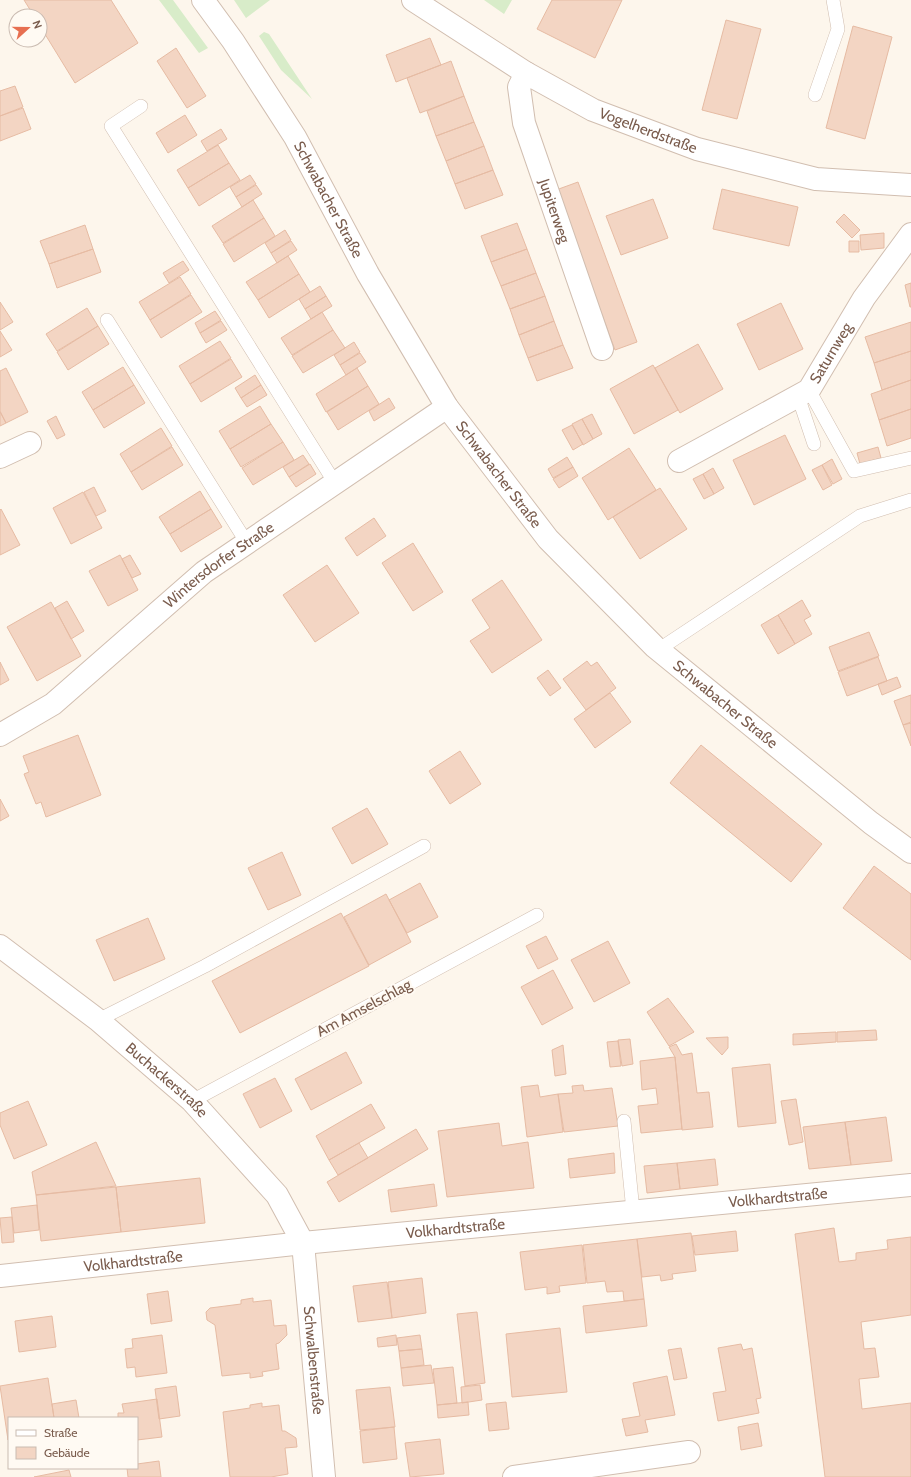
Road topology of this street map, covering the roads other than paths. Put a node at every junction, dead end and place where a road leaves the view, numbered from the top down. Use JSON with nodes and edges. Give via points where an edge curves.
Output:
{"nodes":[{"id":1,"x":203,"y":0,"type":"edge"},
{"id":2,"x":413,"y":0,"type":"edge"},
{"id":3,"x":833,"y":0,"type":"edge"},
{"id":4,"x":526,"y":73,"type":"junction"},
{"id":5,"x":815,"y":95,"type":"dead end"},
{"id":6,"x":140,"y":106,"type":"dead end"},
{"id":7,"x":911,"y":185,"type":"edge"},
{"id":8,"x":911,"y":234,"type":"edge"},
{"id":9,"x":107,"y":320,"type":"dead end"},
{"id":10,"x":602,"y":349,"type":"dead end"},
{"id":11,"x":804,"y":393,"type":"junction"},
{"id":12,"x":447,"y":407,"type":"junction"},
{"id":13,"x":30,"y":443,"type":"dead end"},
{"id":14,"x":814,"y":444,"type":"dead end"},
{"id":15,"x":0,"y":457,"type":"edge"},
{"id":16,"x":911,"y":458,"type":"edge"},
{"id":17,"x":679,"y":461,"type":"dead end"},
{"id":18,"x":335,"y":483,"type":"junction"},
{"id":19,"x":911,"y":500,"type":"edge"},
{"id":20,"x":247,"y":543,"type":"junction"},
{"id":21,"x":658,"y":650,"type":"junction"},
{"id":22,"x":0,"y":735,"type":"edge"},
{"id":23,"x":424,"y":846,"type":"dead end"},
{"id":24,"x":911,"y":852,"type":"edge"},
{"id":25,"x":537,"y":915,"type":"dead end"},
{"id":26,"x":0,"y":946,"type":"edge"},
{"id":27,"x":98,"y":1020,"type":"junction"},
{"id":28,"x":192,"y":1101,"type":"junction"},
{"id":29,"x":624,"y":1121,"type":"dead end"},
{"id":30,"x":911,"y":1185,"type":"edge"},
{"id":31,"x":633,"y":1211,"type":"junction"},
{"id":32,"x":303,"y":1243,"type":"junction"},
{"id":33,"x":0,"y":1276,"type":"edge"},
{"id":34,"x":689,"y":1452,"type":"dead end"},
{"id":35,"x":324,"y":1477,"type":"edge"},
{"id":36,"x":514,"y":1477,"type":"edge"}],
"edges":[{"from":1,"to":12,"type":"street","name":"Schwabacher Straße","via":[[233,41],[295,137],[368,274]]},
{"from":2,"to":4,"type":"street","name":"Vogelherdstraße"},
{"from":3,"to":5,"type":"lane","via":[[838,29]]},
{"from":4,"to":7,"type":"street","name":"Vogelherdstraße","via":[[593,110],[697,149],[816,179]]},
{"from":4,"to":10,"type":"street","name":"Jupiterweg","via":[[519,87],[524,123]]},
{"from":6,"to":18,"type":"lane","via":[[111,126]]},
{"from":8,"to":11,"type":"street","name":"Saturnweg","via":[[864,298]]},
{"from":9,"to":20,"type":"lane"},
{"from":11,"to":14,"type":"lane"},
{"from":11,"to":16,"type":"lane","via":[[854,471]]},
{"from":11,"to":17,"type":"street","name":"Saturnweg"},
{"from":12,"to":18,"type":"street","name":"Wintersdorfer Straße"},
{"from":12,"to":21,"type":"street","name":"Schwabacher Straße","via":[[548,538]]},
{"from":13,"to":15,"type":"street"},
{"from":18,"to":20,"type":"street","name":"Wintersdorfer Straße"},
{"from":19,"to":21,"type":"lane","via":[[860,516]]},
{"from":20,"to":22,"type":"street","name":"Wintersdorfer Straße","via":[[204,572],[53,704]]},
{"from":21,"to":24,"type":"street","name":"Schwabacher Straße","via":[[871,823]]},
{"from":23,"to":27,"type":"lane","via":[[204,966]]},
{"from":25,"to":28,"type":"lane","name":"Am Amselschlag"},
{"from":26,"to":27,"type":"street","name":"Buchackerstraße"},
{"from":27,"to":28,"type":"street","name":"Buchackerstraße"},
{"from":28,"to":32,"type":"street","name":"Buchackerstraße","via":[[277,1195]]},
{"from":29,"to":31,"type":"lane"},
{"from":30,"to":31,"type":"street","name":"Volkhardtstraße"},
{"from":31,"to":32,"type":"street","name":"Volkhardtstraße"},
{"from":32,"to":33,"type":"street","name":"Volkhardtstraße"},
{"from":32,"to":35,"type":"street","name":"Schwalbenstraße"},
{"from":34,"to":36,"type":"street"}]}
